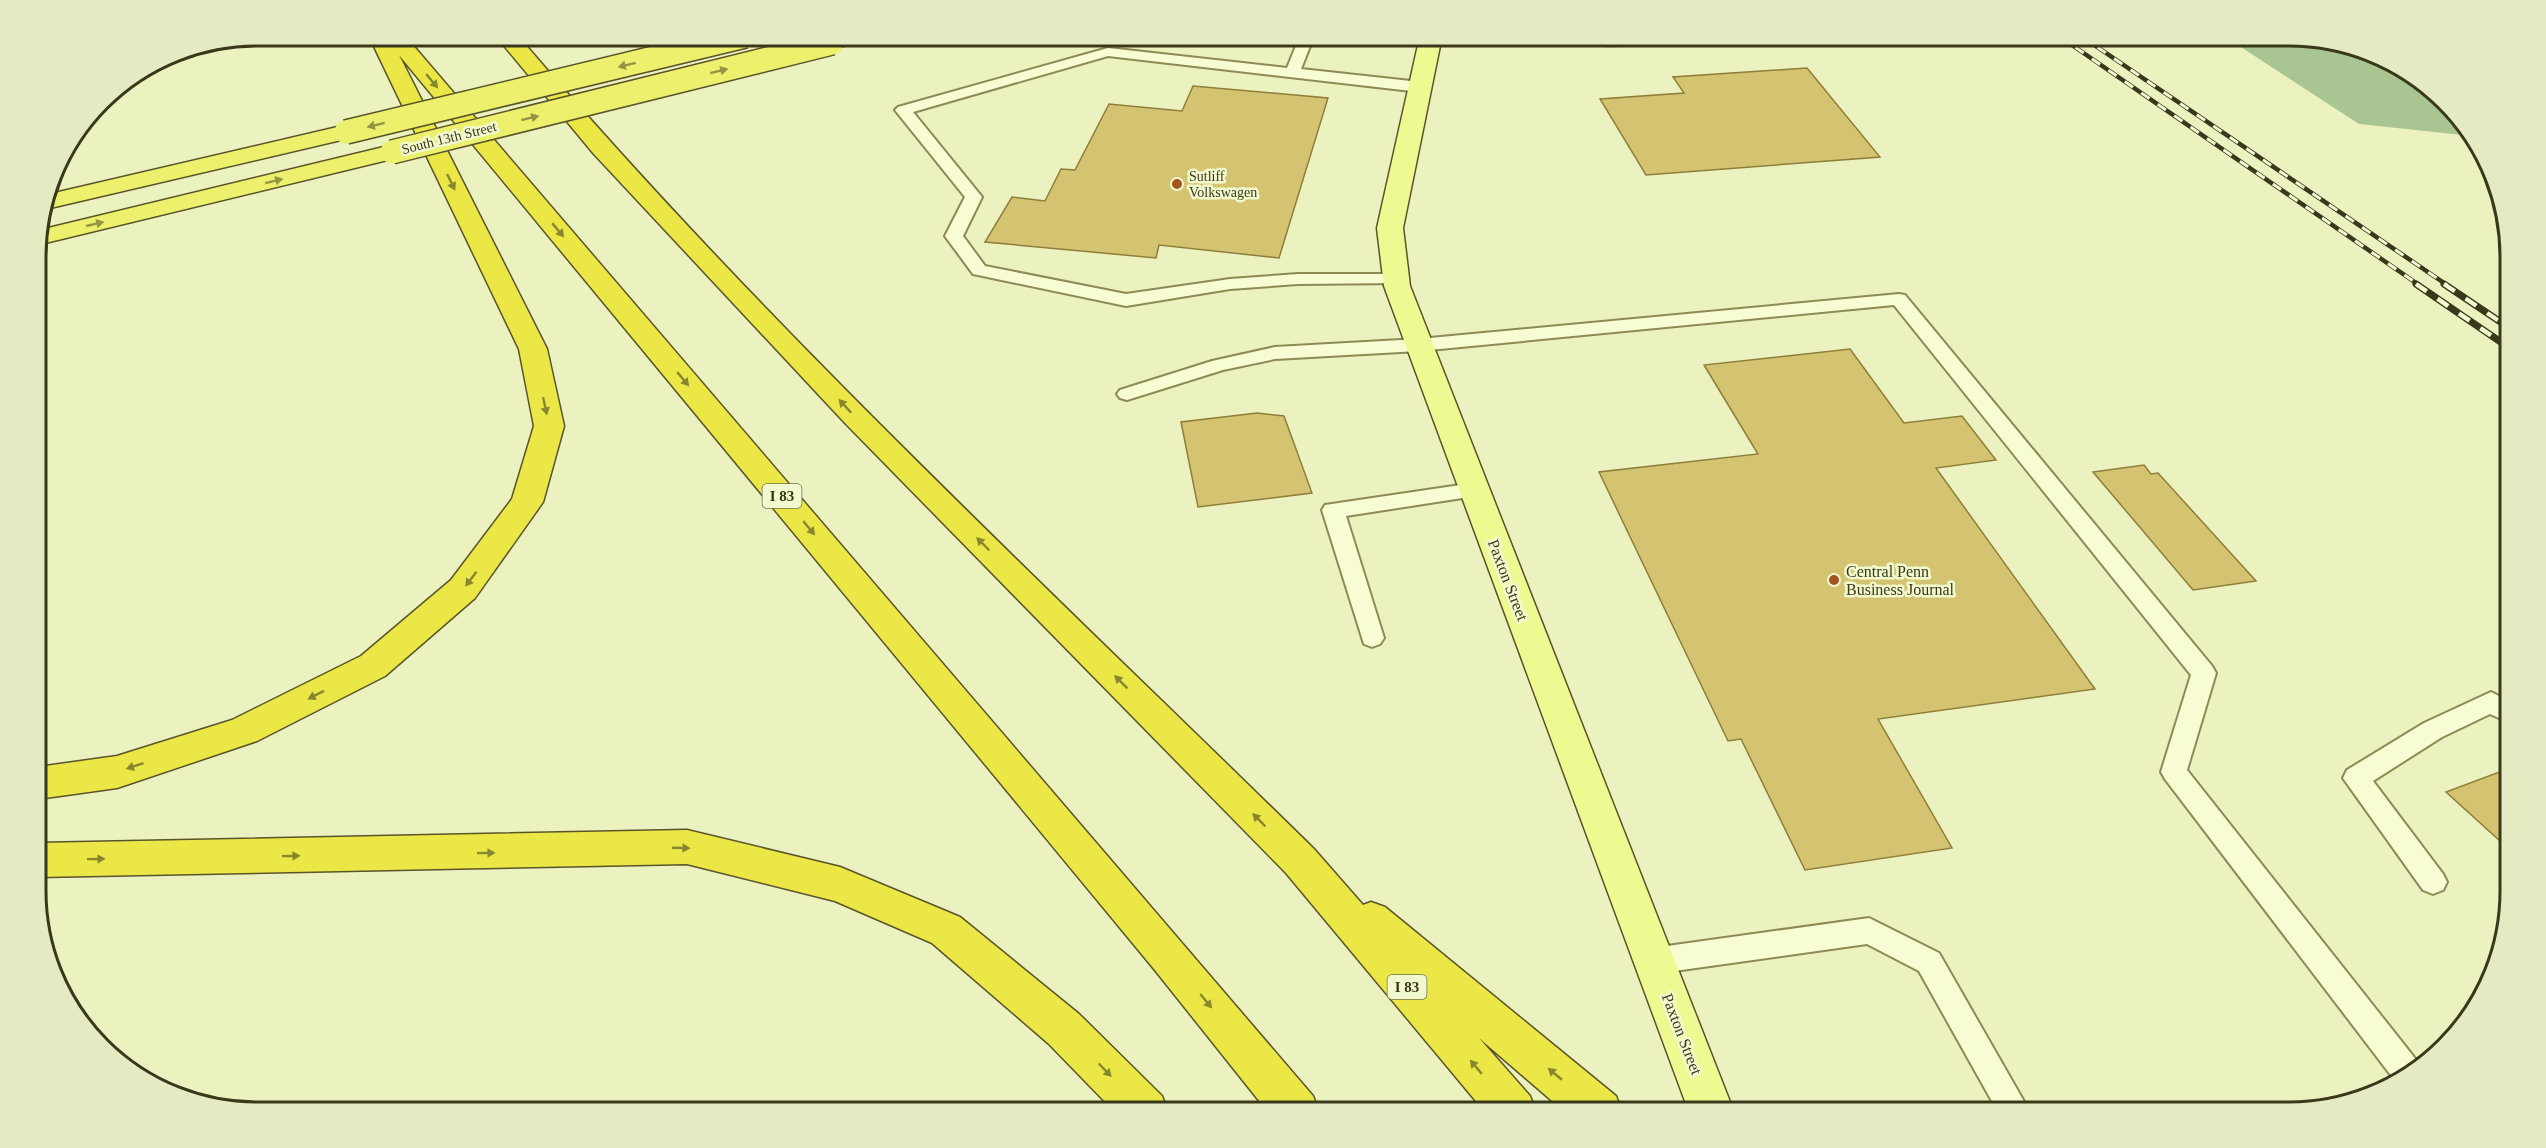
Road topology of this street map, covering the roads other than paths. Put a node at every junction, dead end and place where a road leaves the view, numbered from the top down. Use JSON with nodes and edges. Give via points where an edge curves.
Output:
{"nodes":[{"id":1,"x":1303,"y":46,"type":"edge"},
{"id":2,"x":1429,"y":46,"type":"edge"},
{"id":3,"x":383,"y":47,"type":"edge"},
{"id":4,"x":403,"y":47,"type":"edge"},
{"id":5,"x":516,"y":47,"type":"edge"},
{"id":6,"x":542,"y":47,"type":"edge"},
{"id":7,"x":700,"y":47,"type":"edge"},
{"id":8,"x":817,"y":47,"type":"edge"},
{"id":9,"x":1133,"y":47,"type":"edge"},
{"id":10,"x":1130,"y":54,"type":"junction"},
{"id":11,"x":1293,"y":71,"type":"junction"},
{"id":12,"x":1420,"y":87,"type":"junction"},
{"id":13,"x":601,"y":148,"type":"junction"},
{"id":14,"x":55,"y":200,"type":"edge"},
{"id":15,"x":48,"y":236,"type":"edge"},
{"id":16,"x":1395,"y":279,"type":"junction"},
{"id":17,"x":1419,"y":345,"type":"junction"},
{"id":18,"x":1127,"y":394,"type":"dead end"},
{"id":19,"x":1474,"y":490,"type":"junction"},
{"id":20,"x":1372,"y":638,"type":"dead end"},
{"id":21,"x":2500,"y":707,"type":"edge"},
{"id":22,"x":46,"y":782,"type":"edge"},
{"id":23,"x":46,"y":860,"type":"edge"},
{"id":24,"x":1300,"y":861,"type":"junction"},
{"id":25,"x":2433,"y":882,"type":"dead end"},
{"id":26,"x":1653,"y":961,"type":"junction"},
{"id":27,"x":2403,"y":1068,"type":"edge"},
{"id":28,"x":1288,"y":1101,"type":"edge"},
{"id":29,"x":1505,"y":1101,"type":"edge"},
{"id":30,"x":1587,"y":1101,"type":"edge"},
{"id":31,"x":1708,"y":1101,"type":"edge"},
{"id":32,"x":2009,"y":1101,"type":"edge"},
{"id":33,"x":1136,"y":1102,"type":"edge"}],
"edges":[{"from":1,"to":11,"type":"lane"},
{"from":2,"to":12,"type":"main road","name":"Paxton Street"},
{"from":3,"to":22,"type":"highway","one_way":true,"via":[[533,349],[549,426],[527,502],[463,589],[374,666],[244,732],[117,772]]},
{"from":4,"to":28,"type":"highway","number":"I 83","one_way":true},
{"from":5,"to":13,"type":"highway","number":"I 83"},
{"from":6,"to":13,"type":"highway"},
{"from":7,"to":14,"type":"highway","name":"South 13th Street","one_way":true,"bridge":true},
{"from":15,"to":8,"type":"highway","name":"South 13th Street","one_way":true,"bridge":true},
{"from":9,"to":10,"type":"lane"},
{"from":10,"to":11,"type":"lane"},
{"from":10,"to":16,"type":"lane","via":[[1108,52],[903,110],[974,197],[954,236],[979,270],[1126,300],[1241,283]]},
{"from":11,"to":12,"type":"lane"},
{"from":12,"to":16,"type":"main road","name":"Paxton Street","via":[[1390,228]]},
{"from":24,"to":13,"type":"highway","number":"I 83","one_way":true,"via":[[855,416]]},
{"from":16,"to":17,"type":"main road","name":"Paxton Street"},
{"from":17,"to":18,"type":"lane","via":[[1275,353],[1219,365]]},
{"from":17,"to":19,"type":"main road","name":"Paxton Street"},
{"from":17,"to":27,"type":"lane","via":[[1899,299],[2204,673],[2174,772]]},
{"from":19,"to":20,"type":"lane","via":[[1333,510]]},
{"from":19,"to":26,"type":"main road","name":"Paxton Street"},
{"from":21,"to":25,"type":"lane","via":[[2491,702],[2433,730],[2356,778]]},
{"from":23,"to":33,"type":"highway","one_way":true,"via":[[687,847],[840,885],[946,930],[1064,1029]]},
{"from":29,"to":24,"type":"highway","number":"I 83","one_way":true},
{"from":30,"to":24,"type":"highway","one_way":true},
{"from":26,"to":31,"type":"main road","name":"Paxton Street"},
{"from":26,"to":32,"type":"lane","via":[[1869,931],[1929,962]]}]}
